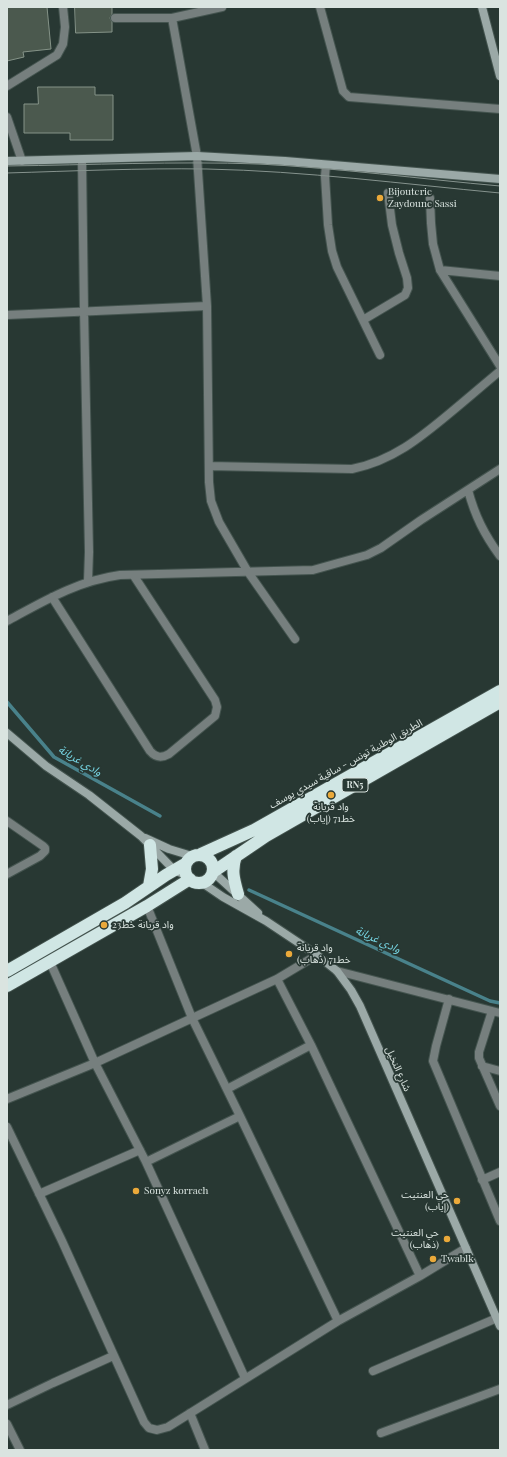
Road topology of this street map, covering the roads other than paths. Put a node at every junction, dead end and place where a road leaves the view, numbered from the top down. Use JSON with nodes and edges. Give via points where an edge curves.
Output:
{"nodes":[{"id":1,"x":63,"y":7,"type":"edge"},
{"id":2,"x":222,"y":7,"type":"edge"},
{"id":3,"x":320,"y":7,"type":"edge"},
{"id":4,"x":482,"y":7,"type":"edge"},
{"id":5,"x":115,"y":18,"type":"dead end"},
{"id":6,"x":172,"y":18,"type":"junction"},
{"id":7,"x":498,"y":57,"type":"edge"},
{"id":8,"x":500,"y":76,"type":"edge"},
{"id":9,"x":7,"y":86,"type":"edge"},
{"id":10,"x":500,"y":109,"type":"edge"},
{"id":11,"x":7,"y":117,"type":"edge"},
{"id":12,"x":197,"y":156,"type":"junction"},
{"id":13,"x":82,"y":160,"type":"junction"},
{"id":14,"x":7,"y":161,"type":"edge"},
{"id":15,"x":22,"y":161,"type":"junction"},
{"id":16,"x":326,"y":165,"type":"junction"},
{"id":17,"x":500,"y":179,"type":"edge"},
{"id":18,"x":388,"y":193,"type":"dead end"},
{"id":19,"x":430,"y":198,"type":"dead end"},
{"id":20,"x":440,"y":270,"type":"junction"},
{"id":21,"x":500,"y":276,"type":"edge"},
{"id":22,"x":207,"y":306,"type":"junction"},
{"id":23,"x":84,"y":310,"type":"junction"},
{"id":24,"x":7,"y":314,"type":"edge"},
{"id":25,"x":363,"y":320,"type":"junction"},
{"id":26,"x":380,"y":355,"type":"dead end"},
{"id":27,"x":500,"y":366,"type":"edge"},
{"id":28,"x":500,"y":371,"type":"edge"},
{"id":29,"x":209,"y":466,"type":"junction"},
{"id":30,"x":500,"y":469,"type":"edge"},
{"id":31,"x":468,"y":490,"type":"junction"},
{"id":32,"x":500,"y":556,"type":"edge"},
{"id":33,"x":248,"y":572,"type":"junction"},
{"id":34,"x":134,"y":576,"type":"junction"},
{"id":35,"x":88,"y":581,"type":"junction"},
{"id":36,"x":52,"y":597,"type":"junction"},
{"id":37,"x":7,"y":621,"type":"edge"},
{"id":38,"x":295,"y":639,"type":"dead end"},
{"id":39,"x":500,"y":690,"type":"edge"},
{"id":40,"x":500,"y":702,"type":"edge"},
{"id":41,"x":8,"y":736,"type":"edge"},
{"id":42,"x":7,"y":821,"type":"edge"},
{"id":43,"x":141,"y":836,"type":"junction"},
{"id":44,"x":150,"y":844,"type":"junction"},
{"id":45,"x":236,"y":856,"type":"junction"},
{"id":46,"x":193,"y":869,"type":"junction"},
{"id":47,"x":174,"y":870,"type":"junction"},
{"id":48,"x":213,"y":872,"type":"junction"},
{"id":49,"x":7,"y":874,"type":"edge"},
{"id":50,"x":149,"y":886,"type":"junction"},
{"id":51,"x":238,"y":894,"type":"junction"},
{"id":52,"x":147,"y":906,"type":"junction"},
{"id":53,"x":266,"y":921,"type":"junction"},
{"id":54,"x":317,"y":955,"type":"junction"},
{"id":55,"x":50,"y":962,"type":"junction"},
{"id":56,"x":7,"y":971,"type":"edge"},
{"id":57,"x":337,"y":971,"type":"junction"},
{"id":58,"x":277,"y":980,"type":"junction"},
{"id":59,"x":7,"y":986,"type":"edge"},
{"id":60,"x":449,"y":999,"type":"junction"},
{"id":61,"x":492,"y":1011,"type":"junction"},
{"id":62,"x":500,"y":1013,"type":"edge"},
{"id":63,"x":192,"y":1018,"type":"junction"},
{"id":64,"x":311,"y":1045,"type":"junction"},
{"id":65,"x":95,"y":1063,"type":"junction"},
{"id":66,"x":482,"y":1066,"type":"junction"},
{"id":67,"x":500,"y":1071,"type":"edge"},
{"id":68,"x":227,"y":1089,"type":"junction"},
{"id":69,"x":7,"y":1099,"type":"edge"},
{"id":70,"x":500,"y":1106,"type":"edge"},
{"id":71,"x":240,"y":1116,"type":"junction"},
{"id":72,"x":7,"y":1127,"type":"edge"},
{"id":73,"x":140,"y":1150,"type":"junction"},
{"id":74,"x":146,"y":1162,"type":"junction"},
{"id":75,"x":500,"y":1172,"type":"edge"},
{"id":76,"x":482,"y":1180,"type":"junction"},
{"id":77,"x":39,"y":1194,"type":"junction"},
{"id":78,"x":500,"y":1221,"type":"edge"},
{"id":79,"x":466,"y":1248,"type":"junction"},
{"id":80,"x":420,"y":1276,"type":"junction"},
{"id":81,"x":497,"y":1318,"type":"junction"},
{"id":82,"x":338,"y":1321,"type":"junction"},
{"id":83,"x":500,"y":1326,"type":"edge"},
{"id":84,"x":113,"y":1356,"type":"junction"},
{"id":85,"x":373,"y":1371,"type":"dead end"},
{"id":86,"x":245,"y":1378,"type":"junction"},
{"id":87,"x":500,"y":1389,"type":"edge"},
{"id":88,"x":7,"y":1405,"type":"edge"},
{"id":89,"x":190,"y":1413,"type":"junction"},
{"id":90,"x":7,"y":1424,"type":"edge"},
{"id":91,"x":381,"y":1433,"type":"dead end"},
{"id":92,"x":20,"y":1450,"type":"edge"},
{"id":93,"x":205,"y":1450,"type":"edge"}],
"edges":[{"from":1,"to":9,"type":"street","via":[[63,44],[57,55]]},
{"from":2,"to":6,"type":"street"},
{"from":3,"to":10,"type":"street","via":[[343,91],[349,97]]},
{"from":4,"to":7,"type":"main road"},
{"from":5,"to":6,"type":"street"},
{"from":6,"to":12,"type":"street"},
{"from":7,"to":8,"type":"main road"},
{"from":11,"to":15,"type":"street"},
{"from":12,"to":13,"type":"main road"},
{"from":12,"to":16,"type":"main road"},
{"from":12,"to":22,"type":"street"},
{"from":13,"to":15,"type":"main road"},
{"from":13,"to":23,"type":"street"},
{"from":14,"to":15,"type":"main road"},
{"from":16,"to":17,"type":"main road"},
{"from":16,"to":25,"type":"street","via":[[328,225],[332,251]]},
{"from":18,"to":25,"type":"street","via":[[392,225],[408,288],[405,295]]},
{"from":19,"to":20,"type":"street","via":[[433,244]]},
{"from":20,"to":21,"type":"street"},
{"from":20,"to":27,"type":"street"},
{"from":22,"to":23,"type":"street"},
{"from":22,"to":29,"type":"street"},
{"from":23,"to":24,"type":"street"},
{"from":23,"to":35,"type":"street"},
{"from":25,"to":26,"type":"street"},
{"from":28,"to":29,"type":"street","via":[[419,439],[399,452],[365,466],[352,469]]},
{"from":29,"to":33,"type":"street","via":[[211,501],[219,522]]},
{"from":30,"to":31,"type":"street"},
{"from":31,"to":32,"type":"street","via":[[485,536]]},
{"from":31,"to":33,"type":"street","via":[[367,555],[313,570]]},
{"from":33,"to":34,"type":"street"},
{"from":33,"to":38,"type":"street"},
{"from":34,"to":35,"type":"street","via":[[120,575]]},
{"from":34,"to":36,"type":"street","via":[[218,707],[215,716],[164,757],[154,755],[150,751]]},
{"from":35,"to":36,"type":"street"},
{"from":36,"to":37,"type":"street"},
{"from":39,"to":46,"type":"highway","name":"الطريق الوطنية تونس - ساقية سيدي يوسف","number":"RN5","via":[[254,830]]},
{"from":40,"to":45,"type":"highway","name":"الطريق الوطنية تونس - ساقية سيدي يوسف","number":"RN5","via":[[266,836]]},
{"from":41,"to":43,"type":"main road"},
{"from":42,"to":49,"type":"street","via":[[45,848],[44,854]]},
{"from":43,"to":44,"type":"main road"},
{"from":43,"to":46,"type":"main road","name":"شارع النخيل","via":[[169,849]]},
{"from":44,"to":47,"type":"main road"},
{"from":44,"to":50,"type":"highway","via":[[152,869]]},
{"from":45,"to":48,"type":"highway","name":"الطريق الوطنية تونس - ساقية سيدي يوسف","number":"RN5"},
{"from":45,"to":51,"type":"highway","via":[[232,874]]},
{"from":46,"to":47,"type":"highway","name":"الطريق الوطنية تونس - ساقية سيدي يوسف","number":"RN5"},
{"from":46,"to":48,"type":"highway","number":"RN5","via":[[206,881]]},
{"from":46,"to":48,"type":"highway","via":[[209,858]]},
{"from":46,"to":52,"type":"highway","name":"الطريق الوطنية تونس - ساقية سيدي يوسف","number":"RN5"},
{"from":46,"to":53,"type":"main road","name":"شارع النخيل","via":[[223,897]]},
{"from":47,"to":50,"type":"highway","name":"الطريق الوطنية تونس - ساقية سيدي يوسف","number":"RN5"},
{"from":48,"to":51,"type":"main road"},
{"from":50,"to":56,"type":"highway","name":"الطريق الوطنية تونس - ساقية سيدي يوسف","number":"RN5","via":[[125,903]]},
{"from":51,"to":53,"type":"main road"},
{"from":52,"to":55,"type":"highway","name":"الطريق الوطنية تونس - ساقية سيدي يوسف","number":"RN5"},
{"from":52,"to":63,"type":"street"},
{"from":53,"to":54,"type":"main road","name":"شارع النخيل"},
{"from":54,"to":57,"type":"main road","name":"شارع النخيل"},
{"from":54,"to":58,"type":"street"},
{"from":55,"to":59,"type":"highway","name":"الطريق الوطنية تونس - ساقية سيدي يوسف","number":"RN5"},
{"from":55,"to":65,"type":"street"},
{"from":57,"to":60,"type":"street"},
{"from":57,"to":79,"type":"main road","name":"شارع النخيل","via":[[360,1006]]},
{"from":58,"to":63,"type":"street"},
{"from":58,"to":64,"type":"street"},
{"from":60,"to":61,"type":"street"},
{"from":60,"to":76,"type":"street","via":[[433,1061]]},
{"from":61,"to":62,"type":"street"},
{"from":61,"to":66,"type":"street","via":[[479,1052]]},
{"from":63,"to":65,"type":"street"},
{"from":63,"to":68,"type":"street"},
{"from":64,"to":68,"type":"street"},
{"from":64,"to":80,"type":"street"},
{"from":65,"to":69,"type":"street"},
{"from":65,"to":73,"type":"street"},
{"from":66,"to":67,"type":"street"},
{"from":66,"to":70,"type":"street"},
{"from":68,"to":71,"type":"street"},
{"from":71,"to":74,"type":"street"},
{"from":71,"to":82,"type":"street"},
{"from":72,"to":77,"type":"street"},
{"from":73,"to":74,"type":"street"},
{"from":73,"to":77,"type":"street"},
{"from":74,"to":86,"type":"street"},
{"from":75,"to":76,"type":"street"},
{"from":76,"to":78,"type":"street"},
{"from":77,"to":84,"type":"street"},
{"from":79,"to":80,"type":"street"},
{"from":79,"to":81,"type":"main road","name":"شارع النخيل"},
{"from":80,"to":82,"type":"street"},
{"from":81,"to":83,"type":"main road","name":"شارع النخيل"},
{"from":81,"to":85,"type":"street"},
{"from":82,"to":86,"type":"street"},
{"from":84,"to":88,"type":"street"},
{"from":84,"to":89,"type":"street","via":[[149,1428],[157,1430],[168,1427]]},
{"from":86,"to":89,"type":"street"},
{"from":87,"to":91,"type":"street"},
{"from":89,"to":93,"type":"street"},
{"from":90,"to":92,"type":"street"}]}
